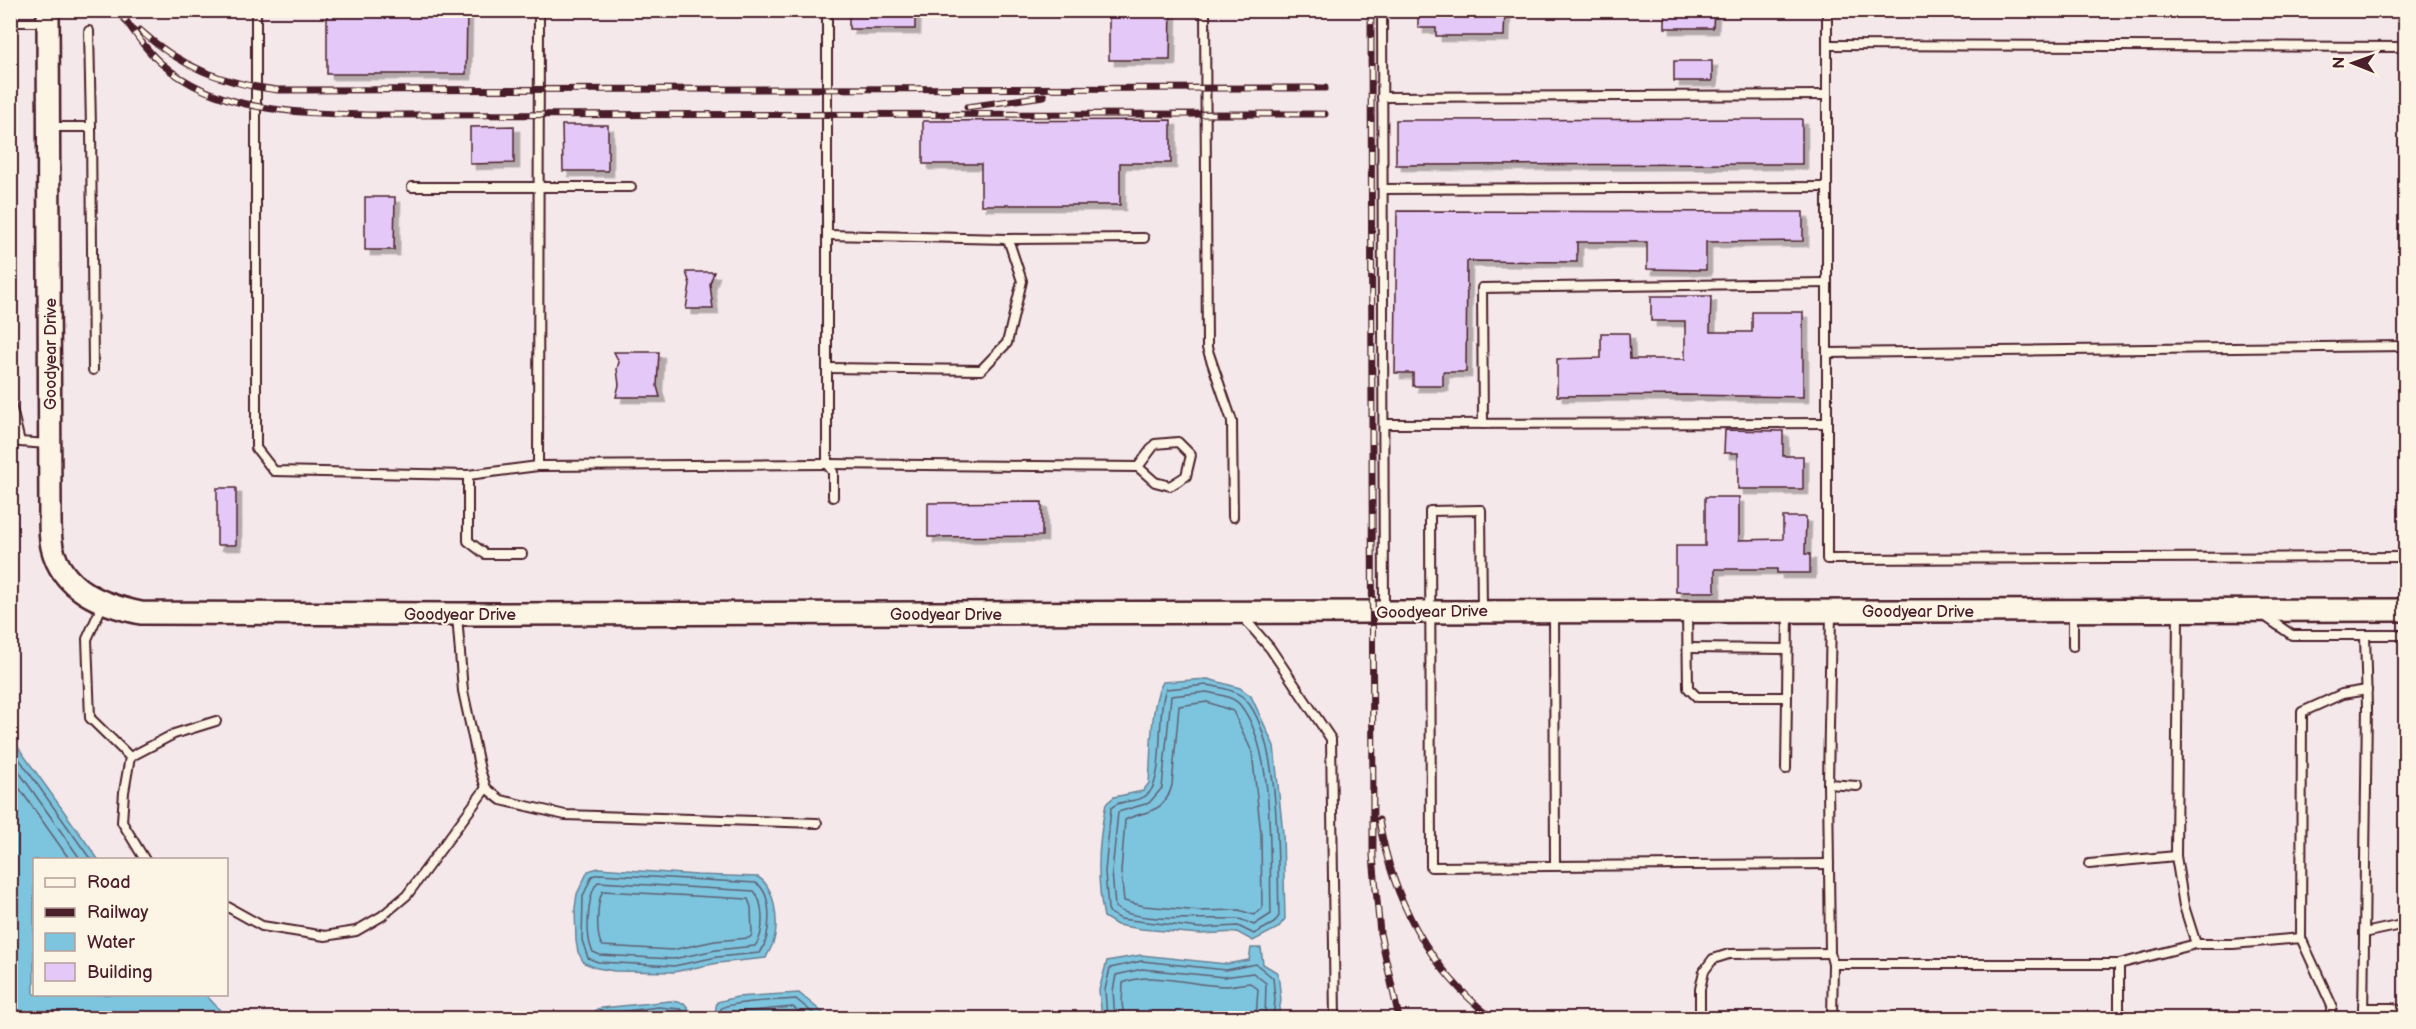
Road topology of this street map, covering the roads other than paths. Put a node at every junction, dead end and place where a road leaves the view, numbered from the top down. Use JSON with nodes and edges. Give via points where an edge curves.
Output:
{"nodes":[{"id":1,"x":256,"y":10,"type":"edge"},
{"id":2,"x":539,"y":10,"type":"edge"},
{"id":3,"x":828,"y":10,"type":"edge"},
{"id":4,"x":1205,"y":10,"type":"edge"},
{"id":5,"x":1382,"y":10,"type":"edge"},
{"id":6,"x":1827,"y":10,"type":"edge"},
{"id":7,"x":48,"y":16,"type":"edge"},
{"id":8,"x":10,"y":22,"type":"edge"},
{"id":9,"x":89,"y":31,"type":"dead end"},
{"id":10,"x":1827,"y":45,"type":"junction"},
{"id":11,"x":2406,"y":47,"type":"edge"},
{"id":12,"x":1827,"y":95,"type":"junction"},
{"id":13,"x":1382,"y":97,"type":"junction"},
{"id":14,"x":91,"y":126,"type":"junction"},
{"id":15,"x":50,"y":127,"type":"junction"},
{"id":16,"x":412,"y":187,"type":"dead end"},
{"id":17,"x":538,"y":187,"type":"junction"},
{"id":18,"x":632,"y":187,"type":"dead end"},
{"id":19,"x":1827,"y":187,"type":"junction"},
{"id":20,"x":1383,"y":189,"type":"junction"},
{"id":21,"x":827,"y":235,"type":"junction"},
{"id":22,"x":1144,"y":238,"type":"dead end"},
{"id":23,"x":1008,"y":239,"type":"junction"},
{"id":24,"x":1827,"y":283,"type":"junction"},
{"id":25,"x":2406,"y":346,"type":"edge"},
{"id":26,"x":1827,"y":353,"type":"junction"},
{"id":27,"x":828,"y":368,"type":"junction"},
{"id":28,"x":93,"y":370,"type":"dead end"},
{"id":29,"x":10,"y":401,"type":"edge"},
{"id":30,"x":1827,"y":423,"type":"junction"},
{"id":31,"x":1384,"y":424,"type":"junction"},
{"id":32,"x":1483,"y":424,"type":"junction"},
{"id":33,"x":50,"y":444,"type":"junction"},
{"id":34,"x":827,"y":464,"type":"junction"},
{"id":35,"x":538,"y":466,"type":"junction"},
{"id":36,"x":1138,"y":467,"type":"junction"},
{"id":37,"x":468,"y":475,"type":"junction"},
{"id":38,"x":833,"y":497,"type":"dead end"},
{"id":39,"x":1233,"y":517,"type":"dead end"},
{"id":40,"x":522,"y":554,"type":"dead end"},
{"id":41,"x":2406,"y":557,"type":"edge"},
{"id":42,"x":104,"y":602,"type":"junction"},
{"id":43,"x":2178,"y":609,"type":"junction"},
{"id":44,"x":2253,"y":609,"type":"junction"},
{"id":45,"x":1431,"y":610,"type":"junction"},
{"id":46,"x":1482,"y":610,"type":"junction"},
{"id":47,"x":2073,"y":610,"type":"junction"},
{"id":48,"x":2406,"y":610,"type":"edge"},
{"id":49,"x":1554,"y":611,"type":"junction"},
{"id":50,"x":1687,"y":611,"type":"junction"},
{"id":51,"x":1788,"y":611,"type":"junction"},
{"id":52,"x":1831,"y":611,"type":"junction"},
{"id":53,"x":1384,"y":612,"type":"junction"},
{"id":54,"x":1240,"y":613,"type":"junction"},
{"id":55,"x":457,"y":614,"type":"junction"},
{"id":56,"x":2365,"y":635,"type":"junction"},
{"id":57,"x":2406,"y":635,"type":"edge"},
{"id":58,"x":2073,"y":646,"type":"dead end"},
{"id":59,"x":1688,"y":648,"type":"junction"},
{"id":60,"x":1787,"y":649,"type":"junction"},
{"id":61,"x":2367,"y":690,"type":"junction"},
{"id":62,"x":1787,"y":697,"type":"junction"},
{"id":63,"x":216,"y":721,"type":"dead end"},
{"id":64,"x":130,"y":757,"type":"junction"},
{"id":65,"x":1786,"y":769,"type":"dead end"},
{"id":66,"x":1828,"y":784,"type":"junction"},
{"id":67,"x":1857,"y":786,"type":"dead end"},
{"id":68,"x":486,"y":788,"type":"junction"},
{"id":69,"x":817,"y":823,"type":"dead end"},
{"id":70,"x":2176,"y":856,"type":"junction"},
{"id":71,"x":144,"y":858,"type":"edge"},
{"id":72,"x":1829,"y":864,"type":"junction"},
{"id":73,"x":2089,"y":864,"type":"dead end"},
{"id":74,"x":1555,"y":865,"type":"junction"},
{"id":75,"x":228,"y":907,"type":"edge"},
{"id":76,"x":2406,"y":924,"type":"edge"},
{"id":77,"x":2364,"y":933,"type":"junction"},
{"id":78,"x":2301,"y":939,"type":"junction"},
{"id":79,"x":2196,"y":944,"type":"junction"},
{"id":80,"x":1830,"y":953,"type":"junction"},
{"id":81,"x":1833,"y":964,"type":"junction"},
{"id":82,"x":2119,"y":964,"type":"junction"},
{"id":83,"x":2363,"y":1008,"type":"junction"},
{"id":84,"x":2406,"y":1014,"type":"edge"},
{"id":85,"x":1335,"y":1018,"type":"edge"},
{"id":86,"x":1700,"y":1018,"type":"edge"},
{"id":87,"x":1832,"y":1018,"type":"edge"},
{"id":88,"x":2119,"y":1018,"type":"edge"},
{"id":89,"x":2329,"y":1018,"type":"edge"},
{"id":90,"x":2363,"y":1018,"type":"edge"}],
"edges":[{"from":1,"to":37,"type":"lane","via":[[256,448],[274,471]]},
{"from":2,"to":17,"type":"lane"},
{"from":3,"to":21,"type":"lane"},
{"from":4,"to":39,"type":"lane","via":[[1207,348],[1232,421]]},
{"from":5,"to":13,"type":"lane"},
{"from":6,"to":10,"type":"lane"},
{"from":7,"to":8,"type":"lane"},
{"from":7,"to":15,"type":"street","name":"Goodyear Drive"},
{"from":9,"to":14,"type":"lane"},
{"from":10,"to":11,"type":"lane"},
{"from":10,"to":12,"type":"lane"},
{"from":12,"to":13,"type":"lane"},
{"from":12,"to":19,"type":"lane"},
{"from":13,"to":20,"type":"lane"},
{"from":14,"to":15,"type":"lane"},
{"from":14,"to":28,"type":"lane"},
{"from":15,"to":33,"type":"street","name":"Goodyear Drive"},
{"from":16,"to":17,"type":"lane"},
{"from":17,"to":18,"type":"lane"},
{"from":17,"to":35,"type":"lane"},
{"from":19,"to":20,"type":"lane"},
{"from":19,"to":24,"type":"lane"},
{"from":20,"to":31,"type":"lane"},
{"from":21,"to":23,"type":"lane"},
{"from":21,"to":27,"type":"lane"},
{"from":22,"to":23,"type":"lane"},
{"from":23,"to":27,"type":"lane","via":[[1022,281],[1008,343],[981,370]]},
{"from":24,"to":26,"type":"lane"},
{"from":24,"to":32,"type":"lane","via":[[1482,288]]},
{"from":25,"to":26,"type":"lane"},
{"from":26,"to":30,"type":"lane"},
{"from":27,"to":34,"type":"lane"},
{"from":29,"to":33,"type":"lane","via":[[20,442]]},
{"from":30,"to":32,"type":"lane"},
{"from":30,"to":41,"type":"lane","via":[[1827,559]]},
{"from":31,"to":32,"type":"lane"},
{"from":31,"to":53,"type":"lane"},
{"from":33,"to":42,"type":"street","name":"Goodyear Drive","via":[[52,546],[60,568],[74,586]]},
{"from":34,"to":35,"type":"lane"},
{"from":34,"to":36,"type":"lane"},
{"from":34,"to":38,"type":"lane","via":[[833,472]]},
{"from":35,"to":37,"type":"lane"},
{"from":36,"to":36,"type":"lane","via":[[1155,482],[1170,486],[1186,476],[1191,455],[1178,442],[1155,444]]},
{"from":37,"to":40,"type":"lane","via":[[468,541],[485,554]]},
{"from":42,"to":55,"type":"street","name":"Goodyear Drive","via":[[141,613]]},
{"from":42,"to":64,"type":"lane","via":[[87,639],[90,718]]},
{"from":43,"to":44,"type":"street","name":"Goodyear Drive"},
{"from":43,"to":47,"type":"street","name":"Goodyear Drive"},
{"from":43,"to":70,"type":"lane"},
{"from":44,"to":48,"type":"street","name":"Goodyear Drive"},
{"from":44,"to":56,"type":"lane","via":[[2292,635]]},
{"from":45,"to":46,"type":"street","name":"Goodyear Drive"},
{"from":45,"to":46,"type":"lane","via":[[1430,511],[1481,510]]},
{"from":45,"to":53,"type":"street","name":"Goodyear Drive"},
{"from":45,"to":74,"type":"lane","via":[[1431,867]]},
{"from":46,"to":49,"type":"street","name":"Goodyear Drive"},
{"from":47,"to":52,"type":"street","name":"Goodyear Drive"},
{"from":47,"to":58,"type":"lane"},
{"from":49,"to":50,"type":"street","name":"Goodyear Drive"},
{"from":49,"to":74,"type":"lane"},
{"from":50,"to":51,"type":"street","name":"Goodyear Drive"},
{"from":50,"to":59,"type":"lane"},
{"from":51,"to":52,"type":"street","name":"Goodyear Drive"},
{"from":51,"to":60,"type":"lane"},
{"from":52,"to":66,"type":"lane"},
{"from":53,"to":54,"type":"street","name":"Goodyear Drive"},
{"from":54,"to":55,"type":"street","name":"Goodyear Drive"},
{"from":54,"to":85,"type":"lane","via":[[1270,648],[1331,739]]},
{"from":55,"to":68,"type":"lane","via":[[463,691]]},
{"from":56,"to":57,"type":"lane"},
{"from":56,"to":61,"type":"lane"},
{"from":59,"to":60,"type":"lane"},
{"from":59,"to":62,"type":"lane","via":[[1688,688],[1697,697]]},
{"from":60,"to":62,"type":"lane"},
{"from":61,"to":77,"type":"lane"},
{"from":61,"to":78,"type":"lane","via":[[2342,694],[2302,712]]},
{"from":62,"to":65,"type":"lane"},
{"from":63,"to":64,"type":"lane","via":[[174,734]]},
{"from":64,"to":71,"type":"lane","via":[[123,822]]},
{"from":66,"to":67,"type":"lane"},
{"from":66,"to":72,"type":"lane"},
{"from":68,"to":69,"type":"lane","via":[[501,801],[565,815]]},
{"from":68,"to":75,"type":"lane","via":[[407,895],[356,931],[326,936],[262,926]]},
{"from":70,"to":73,"type":"lane"},
{"from":70,"to":79,"type":"lane","via":[[2184,906]]},
{"from":72,"to":74,"type":"lane"},
{"from":72,"to":80,"type":"lane"},
{"from":76,"to":77,"type":"lane"},
{"from":77,"to":83,"type":"lane"},
{"from":78,"to":79,"type":"lane"},
{"from":78,"to":89,"type":"lane","via":[[2332,1006]]},
{"from":79,"to":82,"type":"lane"},
{"from":80,"to":81,"type":"lane"},
{"from":80,"to":86,"type":"lane","via":[[1729,954],[1713,959],[1704,971],[1700,989]]},
{"from":81,"to":82,"type":"lane"},
{"from":81,"to":87,"type":"lane"},
{"from":82,"to":88,"type":"lane"},
{"from":83,"to":84,"type":"lane","via":[[2393,1008]]},
{"from":83,"to":90,"type":"lane"}]}
